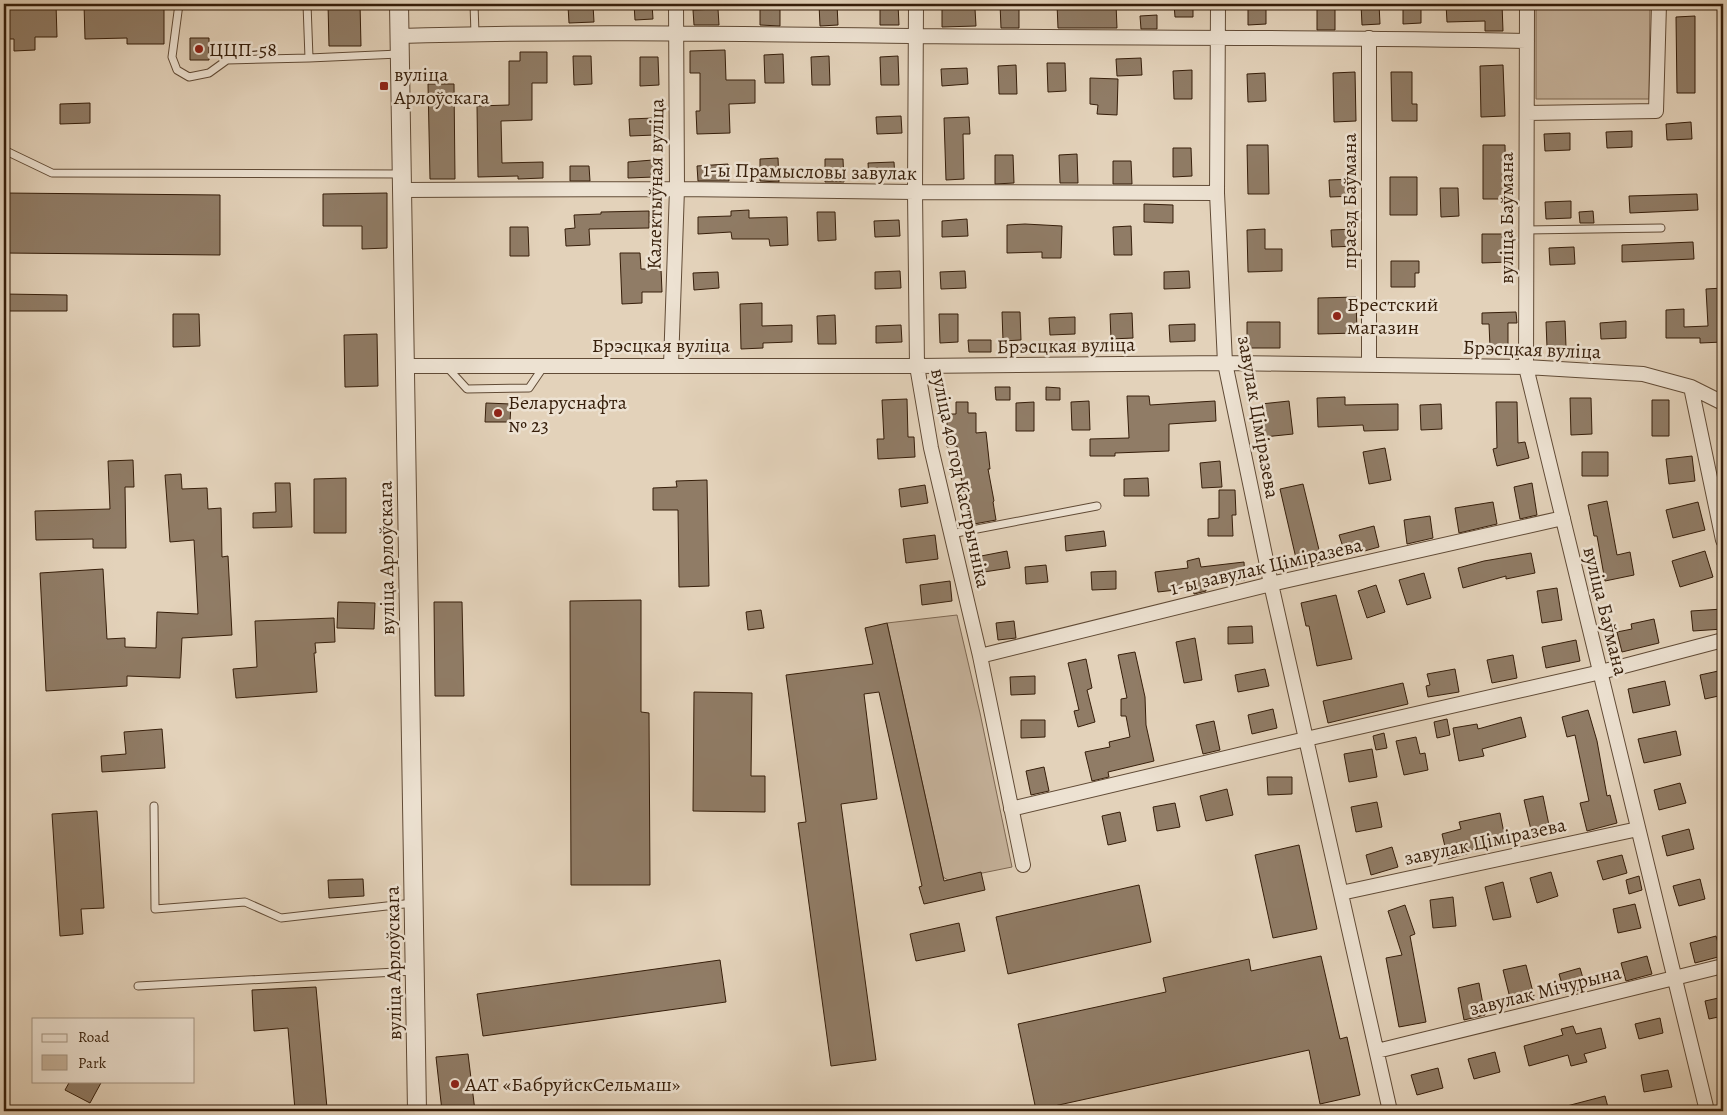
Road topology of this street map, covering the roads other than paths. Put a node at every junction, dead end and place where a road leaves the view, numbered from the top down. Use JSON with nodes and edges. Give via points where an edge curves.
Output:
{"nodes":[{"id":1,"x":179,"y":4,"type":"edge"},
{"id":2,"x":307,"y":4,"type":"edge"},
{"id":3,"x":399,"y":4,"type":"edge"},
{"id":4,"x":474,"y":4,"type":"edge"},
{"id":5,"x":676,"y":4,"type":"edge"},
{"id":6,"x":916,"y":4,"type":"edge"},
{"id":7,"x":1218,"y":4,"type":"edge"},
{"id":8,"x":1527,"y":4,"type":"edge"},
{"id":9,"x":1659,"y":4,"type":"edge"},
{"id":10,"x":676,"y":32,"type":"junction"},
{"id":11,"x":475,"y":34,"type":"junction"},
{"id":12,"x":400,"y":36,"type":"junction"},
{"id":13,"x":915,"y":36,"type":"junction"},
{"id":14,"x":1217,"y":37,"type":"junction"},
{"id":15,"x":1369,"y":38,"type":"junction"},
{"id":16,"x":1527,"y":42,"type":"junction"},
{"id":17,"x":400,"y":54,"type":"junction"},
{"id":18,"x":310,"y":58,"type":"junction"},
{"id":19,"x":1527,"y":113,"type":"junction"},
{"id":20,"x":4,"y":150,"type":"edge"},
{"id":21,"x":402,"y":182,"type":"junction"},
{"id":22,"x":677,"y":189,"type":"junction"},
{"id":23,"x":915,"y":192,"type":"junction"},
{"id":24,"x":1217,"y":193,"type":"junction"},
{"id":25,"x":1661,"y":228,"type":"dead end"},
{"id":26,"x":1526,"y":230,"type":"junction"},
{"id":27,"x":1225,"y":363,"type":"junction"},
{"id":28,"x":1369,"y":364,"type":"junction"},
{"id":29,"x":544,"y":365,"type":"junction"},
{"id":30,"x":672,"y":365,"type":"junction"},
{"id":31,"x":404,"y":366,"type":"junction"},
{"id":32,"x":446,"y":366,"type":"junction"},
{"id":33,"x":917,"y":366,"type":"junction"},
{"id":34,"x":1526,"y":367,"type":"junction"},
{"id":35,"x":1691,"y":387,"type":"junction"},
{"id":36,"x":1723,"y":403,"type":"edge"},
{"id":37,"x":1097,"y":506,"type":"dead end"},
{"id":38,"x":1563,"y":518,"type":"junction"},
{"id":39,"x":950,"y":534,"type":"junction"},
{"id":40,"x":1723,"y":540,"type":"edge"},
{"id":41,"x":1271,"y":584,"type":"junction"},
{"id":42,"x":1723,"y":640,"type":"edge"},
{"id":43,"x":980,"y":656,"type":"junction"},
{"id":44,"x":1601,"y":672,"type":"junction"},
{"id":45,"x":1306,"y":739,"type":"junction"},
{"id":46,"x":154,"y":806,"type":"dead end"},
{"id":47,"x":1010,"y":809,"type":"junction"},
{"id":48,"x":1638,"y":829,"type":"junction"},
{"id":49,"x":1022,"y":865,"type":"dead end"},
{"id":50,"x":1341,"y":893,"type":"junction"},
{"id":51,"x":413,"y":903,"type":"junction"},
{"id":52,"x":1723,"y":966,"type":"edge"},
{"id":53,"x":414,"y":971,"type":"junction"},
{"id":54,"x":1674,"y":979,"type":"junction"},
{"id":55,"x":138,"y":986,"type":"dead end"},
{"id":56,"x":1376,"y":1051,"type":"junction"},
{"id":57,"x":416,"y":1111,"type":"edge"},
{"id":58,"x":1390,"y":1111,"type":"edge"},
{"id":59,"x":1707,"y":1111,"type":"edge"}],
"edges":[{"from":1,"to":18,"type":"lane","via":[[172,57],[177,70],[189,77],[209,73],[227,60]]},
{"from":2,"to":18,"type":"lane"},
{"from":3,"to":12,"type":"street","name":"вуліца Арлоўскага"},
{"from":4,"to":11,"type":"lane"},
{"from":5,"to":10,"type":"street","name":"Калектыўная вуліца"},
{"from":6,"to":13,"type":"street","name":"вуліца 40 год Кастрычніка"},
{"from":7,"to":14,"type":"street","name":"завулак Ціміразева"},
{"from":8,"to":16,"type":"street","name":"вуліца Баўмана"},
{"from":9,"to":19,"type":"street","via":[[1656,111]]},
{"from":10,"to":11,"type":"street"},
{"from":10,"to":13,"type":"street"},
{"from":10,"to":22,"type":"street","name":"Калектыўная вуліца"},
{"from":11,"to":12,"type":"street"},
{"from":12,"to":17,"type":"street","name":"вуліца Арлоўскага"},
{"from":13,"to":14,"type":"street"},
{"from":13,"to":23,"type":"street","name":"вуліца 40 год Кастрычніка"},
{"from":14,"to":15,"type":"street"},
{"from":14,"to":24,"type":"street","name":"завулак Ціміразева"},
{"from":15,"to":16,"type":"street"},
{"from":15,"to":28,"type":"street","name":"праезд Баўмана"},
{"from":16,"to":19,"type":"street","name":"вуліца Баўмана"},
{"from":17,"to":18,"type":"lane"},
{"from":17,"to":21,"type":"street","name":"вуліца Арлоўскага"},
{"from":19,"to":26,"type":"street","name":"вуліца Баўмана"},
{"from":20,"to":21,"type":"lane","via":[[52,173]]},
{"from":21,"to":22,"type":"street","name":"1-ы Прамысловы завулак"},
{"from":21,"to":31,"type":"street","name":"вуліца Арлоўскага"},
{"from":22,"to":23,"type":"street","name":"1-ы Прамысловы завулак"},
{"from":22,"to":30,"type":"street","name":"Калектыўная вуліца"},
{"from":23,"to":24,"type":"street","name":"1-ы Прамысловы завулак"},
{"from":23,"to":33,"type":"street","name":"вуліца 40 год Кастрычніка"},
{"from":24,"to":27,"type":"street","name":"завулак Ціміразева"},
{"from":25,"to":26,"type":"lane"},
{"from":26,"to":34,"type":"street","name":"вуліца Баўмана"},
{"from":27,"to":28,"type":"street","name":"Брэсцкая вуліца"},
{"from":27,"to":33,"type":"street","name":"Брэсцкая вуліца"},
{"from":27,"to":41,"type":"street","name":"завулак Ціміразева"},
{"from":28,"to":34,"type":"street","name":"Брэсцкая вуліца"},
{"from":29,"to":30,"type":"street","name":"Брэсцкая вуліца"},
{"from":29,"to":32,"type":"street","name":"Брэсцкая вуліца"},
{"from":29,"to":32,"type":"lane","via":[[529,388],[467,389]]},
{"from":30,"to":33,"type":"street","name":"Брэсцкая вуліца"},
{"from":31,"to":32,"type":"street","name":"Брэсцкая вуліца"},
{"from":31,"to":51,"type":"street","name":"вуліца Арлоўскага"},
{"from":33,"to":39,"type":"street","name":"вуліца 40 год Кастрычніка"},
{"from":34,"to":35,"type":"street","name":"Брэсцкая вуліца","via":[[1643,374]]},
{"from":34,"to":38,"type":"street","name":"вуліца Баўмана"},
{"from":35,"to":36,"type":"street","name":"Брэсцкая вуліца"},
{"from":35,"to":40,"type":"street"},
{"from":37,"to":39,"type":"lane"},
{"from":38,"to":41,"type":"street","name":"1-ы завулак Ціміразева"},
{"from":38,"to":44,"type":"street","name":"вуліца Баўмана"},
{"from":39,"to":43,"type":"street","name":"вуліца 40 год Кастрычніка"},
{"from":41,"to":43,"type":"street","name":"1-ы завулак Ціміразева"},
{"from":41,"to":45,"type":"street","name":"завулак Ціміразева"},
{"from":42,"to":44,"type":"street"},
{"from":43,"to":47,"type":"street","name":"вуліца 40 год Кастрычніка"},
{"from":44,"to":45,"type":"street"},
{"from":44,"to":48,"type":"street","name":"вуліца Баўмана"},
{"from":45,"to":47,"type":"street"},
{"from":45,"to":50,"type":"street","name":"завулак Ціміразева"},
{"from":46,"to":51,"type":"lane","via":[[155,909],[245,902],[281,918]]},
{"from":47,"to":49,"type":"street","name":"вуліца 40 год Кастрычніка"},
{"from":48,"to":50,"type":"street","name":"завулак Ціміразева"},
{"from":48,"to":54,"type":"street","name":"вуліца Баўмана"},
{"from":50,"to":56,"type":"street","name":"завулак Ціміразева"},
{"from":51,"to":53,"type":"street","name":"вуліца Арлоўскага"},
{"from":52,"to":54,"type":"street","name":"завулак Мічурына"},
{"from":53,"to":55,"type":"lane"},
{"from":53,"to":57,"type":"street","name":"вуліца Арлоўскага"},
{"from":54,"to":56,"type":"street","name":"завулак Мічурына"},
{"from":54,"to":59,"type":"street","name":"вуліца Баўмана"},
{"from":56,"to":58,"type":"street","name":"завулак Ціміразева"}]}
